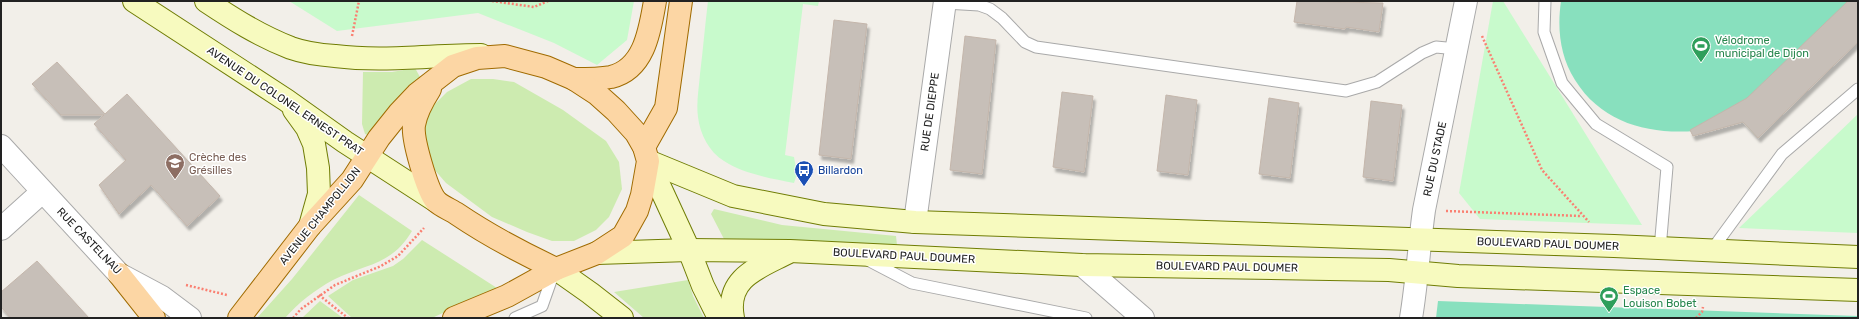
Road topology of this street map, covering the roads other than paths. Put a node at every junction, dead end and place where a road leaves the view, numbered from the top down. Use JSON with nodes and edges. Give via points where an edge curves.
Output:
{"nodes":[{"id":1,"x":134,"y":1,"type":"edge"},
{"id":2,"x":206,"y":1,"type":"edge"},
{"id":3,"x":655,"y":1,"type":"edge"},
{"id":4,"x":681,"y":1,"type":"edge"},
{"id":5,"x":1466,"y":1,"type":"edge"},
{"id":6,"x":1545,"y":1,"type":"edge"},
{"id":7,"x":945,"y":2,"type":"edge"},
{"id":8,"x":1457,"y":49,"type":"junction"},
{"id":9,"x":504,"y":56,"type":"junction"},
{"id":10,"x":574,"y":79,"type":"junction"},
{"id":11,"x":436,"y":80,"type":"junction"},
{"id":12,"x":1858,"y":89,"type":"edge"},
{"id":13,"x":286,"y":100,"type":"junction"},
{"id":14,"x":1,"y":146,"type":"edge"},
{"id":15,"x":646,"y":154,"type":"junction"},
{"id":16,"x":367,"y":156,"type":"junction"},
{"id":17,"x":42,"y":192,"type":"junction"},
{"id":18,"x":436,"y":201,"type":"junction"},
{"id":19,"x":914,"y":222,"type":"junction"},
{"id":20,"x":310,"y":226,"type":"junction"},
{"id":21,"x":1,"y":230,"type":"edge"},
{"id":22,"x":1420,"y":240,"type":"junction"},
{"id":23,"x":1660,"y":249,"type":"junction"},
{"id":24,"x":689,"y":250,"type":"junction"},
{"id":25,"x":790,"y":251,"type":"junction"},
{"id":26,"x":1710,"y":252,"type":"junction"},
{"id":27,"x":597,"y":253,"type":"junction"},
{"id":28,"x":855,"y":253,"type":"junction"},
{"id":29,"x":1858,"y":257,"type":"edge"},
{"id":30,"x":1082,"y":265,"type":"junction"},
{"id":31,"x":556,"y":269,"type":"junction"},
{"id":32,"x":1418,"y":273,"type":"junction"},
{"id":33,"x":119,"y":274,"type":"junction"},
{"id":34,"x":1858,"y":290,"type":"edge"},
{"id":35,"x":154,"y":318,"type":"edge"},
{"id":36,"x":190,"y":318,"type":"edge"},
{"id":37,"x":239,"y":318,"type":"edge"},
{"id":38,"x":454,"y":318,"type":"edge"},
{"id":39,"x":515,"y":318,"type":"edge"},
{"id":40,"x":622,"y":318,"type":"edge"},
{"id":41,"x":719,"y":318,"type":"edge"},
{"id":42,"x":733,"y":318,"type":"edge"},
{"id":43,"x":1086,"y":318,"type":"edge"},
{"id":44,"x":1143,"y":318,"type":"edge"},
{"id":45,"x":1411,"y":318,"type":"edge"}],
"edges":[{"from":1,"to":13,"type":"main road","name":"AVENUE DU COLONEL ERNEST PRAT"},
{"from":2,"to":9,"type":"main road","via":[[259,35],[292,48],[319,54],[390,59],[449,55]]},
{"from":3,"to":10,"type":"main road","via":[[649,33],[642,52],[634,63],[612,76]]},
{"from":4,"to":15,"type":"main road","via":[[666,108]]},
{"from":5,"to":8,"type":"street","name":"RUE DU STADE"},
{"from":6,"to":23,"type":"lane","via":[[1544,32],[1562,83],[1596,124],[1667,167]]},
{"from":7,"to":8,"type":"lane","via":[[990,9],[1025,42],[1036,47],[1346,91],[1377,82],[1436,47]]},
{"from":7,"to":19,"type":"street","name":"RUE DE DIEPPE"},
{"from":8,"to":22,"type":"street","name":"RUE DU STADE"},
{"from":9,"to":10,"type":"main road","name":"AVENUE CHAMPOLLION","via":[[546,67]]},
{"from":9,"to":11,"type":"main road","name":"AVENUE CHAMPOLLION","via":[[464,61],[453,66]]},
{"from":10,"to":15,"type":"main road","name":"AVENUE CHAMPOLLION","via":[[597,94],[616,111],[636,133]]},
{"from":11,"to":16,"type":"main road","name":"AVENUE CHAMPOLLION","via":[[417,94],[399,113]]},
{"from":11,"to":18,"type":"main road","via":[[421,105],[414,126],[421,165]]},
{"from":12,"to":26,"type":"lane","via":[[1782,154]]},
{"from":13,"to":16,"type":"main road","name":"AVENUE DU COLONEL ERNEST PRAT"},
{"from":13,"to":20,"type":"main road","via":[[307,128],[314,144],[319,194]]},
{"from":14,"to":17,"type":"street","name":"RUE CASTELNAU"},
{"from":15,"to":19,"type":"main road","name":"BOULEVARD PAUL DOUMER","via":[[733,196],[824,214]]},
{"from":15,"to":24,"type":"main road"},
{"from":15,"to":27,"type":"main road","via":[[642,195],[637,211],[623,236]]},
{"from":16,"to":18,"type":"main road","name":"AVENUE DU COLONEL ERNEST PRAT"},
{"from":16,"to":20,"type":"main road","name":"AVENUE CHAMPOLLION","via":[[352,180]]},
{"from":17,"to":21,"type":"street"},
{"from":17,"to":33,"type":"street","name":"RUE CASTELNAU"},
{"from":18,"to":31,"type":"main road","via":[[469,223]]},
{"from":19,"to":22,"type":"main road","name":"BOULEVARD PAUL DOUMER"},
{"from":20,"to":37,"type":"main road","name":"AVENUE CHAMPOLLION"},
{"from":22,"to":23,"type":"main road","name":"BOULEVARD PAUL DOUMER"},
{"from":22,"to":32,"type":"street","name":"RUE DU STADE"},
{"from":23,"to":26,"type":"main road","name":"BOULEVARD PAUL DOUMER"},
{"from":24,"to":25,"type":"main road","name":"BOULEVARD PAUL DOUMER"},
{"from":24,"to":27,"type":"main road","name":"BOULEVARD PAUL DOUMER"},
{"from":24,"to":41,"type":"main road","via":[[702,286]]},
{"from":25,"to":28,"type":"main road","name":"BOULEVARD PAUL DOUMER"},
{"from":25,"to":42,"type":"main road","via":[[740,280],[732,298]]},
{"from":26,"to":29,"type":"main road","name":"BOULEVARD PAUL DOUMER"},
{"from":27,"to":31,"type":"main road"},
{"from":28,"to":30,"type":"main road","name":"BOULEVARD PAUL DOUMER"},
{"from":28,"to":43,"type":"lane","via":[[912,284]]},
{"from":30,"to":32,"type":"main road","name":"BOULEVARD PAUL DOUMER","via":[[1382,270]]},
{"from":30,"to":44,"type":"street"},
{"from":31,"to":38,"type":"main road","via":[[506,296]]},
{"from":31,"to":39,"type":"lane","via":[[542,306]]},
{"from":31,"to":40,"type":"main road"},
{"from":32,"to":34,"type":"main road","name":"BOULEVARD PAUL DOUMER"},
{"from":32,"to":45,"type":"street","name":"RUE DU STADE"},
{"from":33,"to":35,"type":"main road"},
{"from":33,"to":36,"type":"street","name":"RUE CASTELNAU","via":[[162,296]]}]}
